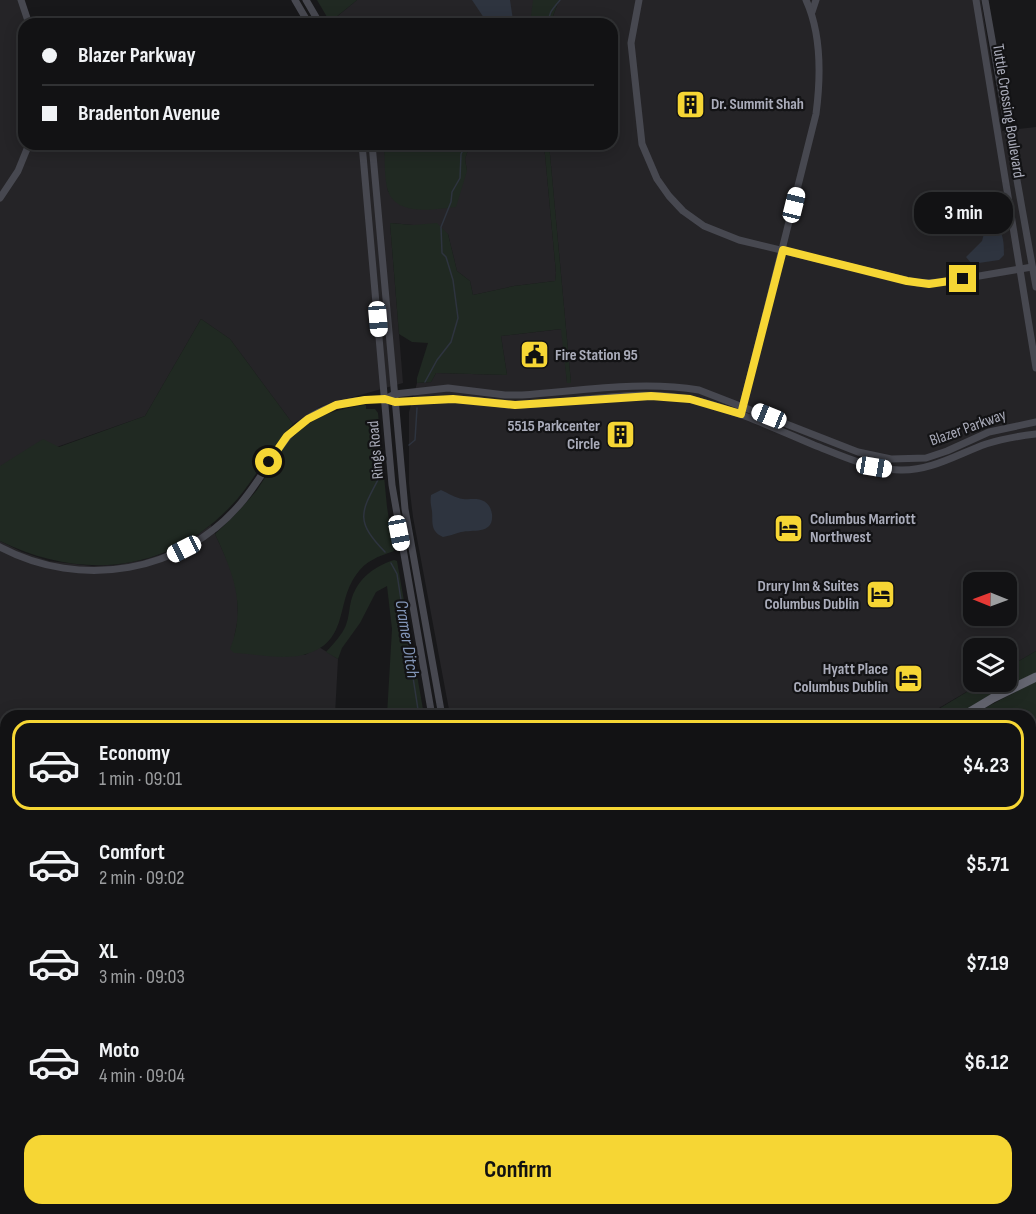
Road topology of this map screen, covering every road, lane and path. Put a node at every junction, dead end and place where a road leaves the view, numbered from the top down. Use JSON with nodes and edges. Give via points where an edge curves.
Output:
{"nodes":[{"id":1,"x":21,"y":0,"type":"edge"},
{"id":2,"x":295,"y":0,"type":"edge"},
{"id":3,"x":306,"y":0,"type":"edge"},
{"id":4,"x":639,"y":0,"type":"edge"},
{"id":5,"x":806,"y":0,"type":"edge"},
{"id":6,"x":816,"y":0,"type":"edge"},
{"id":7,"x":976,"y":0,"type":"edge"},
{"id":8,"x":985,"y":0,"type":"edge"},
{"id":9,"x":812,"y":12,"type":"junction"},
{"id":10,"x":27,"y":18,"type":"edge"},
{"id":11,"x":306,"y":18,"type":"edge"},
{"id":12,"x":316,"y":18,"type":"edge"},
{"id":13,"x":27,"y":150,"type":"edge"},
{"id":14,"x":363,"y":150,"type":"edge"},
{"id":15,"x":373,"y":150,"type":"edge"},
{"id":16,"x":0,"y":198,"type":"edge"},
{"id":17,"x":783,"y":250,"type":"junction"},
{"id":18,"x":1032,"y":267,"type":"junction"},
{"id":19,"x":1020,"y":270,"type":"junction"},
{"id":20,"x":1036,"y":287,"type":"edge"},
{"id":21,"x":1036,"y":368,"type":"edge"},
{"id":22,"x":395,"y":394,"type":"junction"},
{"id":23,"x":385,"y":399,"type":"junction"},
{"id":24,"x":395,"y":402,"type":"junction"},
{"id":25,"x":743,"y":405,"type":"junction"},
{"id":26,"x":741,"y":414,"type":"junction"},
{"id":27,"x":1036,"y":422,"type":"edge"},
{"id":28,"x":1036,"y":434,"type":"edge"},
{"id":29,"x":0,"y":547,"type":"edge"},
{"id":30,"x":1036,"y":677,"type":"edge"},
{"id":31,"x":431,"y":710,"type":"edge"},
{"id":32,"x":441,"y":710,"type":"edge"},
{"id":33,"x":973,"y":710,"type":"edge"}],
"edges":[{"from":1,"to":10,"type":"street"},
{"from":2,"to":11,"type":"street"},
{"from":3,"to":12,"type":"street"},
{"from":4,"to":17,"type":"street","via":[[632,43],[637,100],[642,144],[657,179],[683,211],[704,226]]},
{"from":5,"to":9,"type":"street"},
{"from":6,"to":9,"type":"street"},
{"from":7,"to":19,"type":"street","name":"Tuttle Crossing Boulevard"},
{"from":8,"to":18,"type":"street","name":"Tuttle Crossing Boulevard"},
{"from":9,"to":17,"type":"street","via":[[819,64],[818,100]]},
{"from":13,"to":16,"type":"street"},
{"from":14,"to":23,"type":"street","name":"Rings Road"},
{"from":15,"to":22,"type":"street","name":"Rings Road"},
{"from":17,"to":19,"type":"street","via":[[929,284]]},
{"from":17,"to":25,"type":"street"},
{"from":18,"to":19,"type":"street"},
{"from":18,"to":20,"type":"street","name":"Tuttle Crossing Boulevard"},
{"from":19,"to":21,"type":"street","name":"Tuttle Crossing Boulevard"},
{"from":22,"to":23,"type":"street","name":"Blazer Parkway"},
{"from":22,"to":24,"type":"street","name":"Rings Road"},
{"from":22,"to":25,"type":"street","name":"Blazer Parkway","via":[[455,388],[522,395],[660,386],[699,390]]},
{"from":23,"to":24,"type":"street","name":"Blazer Parkway"},
{"from":23,"to":29,"type":"street","name":"Blazer Parkway","via":[[336,405],[298,425],[230,515],[202,538],[170,556],[128,568],[89,571],[42,564]]},
{"from":23,"to":31,"type":"street","name":"Rings Road","via":[[396,514]]},
{"from":24,"to":26,"type":"street","name":"Blazer Parkway","via":[[453,399],[515,405],[651,396],[690,399]]},
{"from":24,"to":32,"type":"street","name":"Rings Road","via":[[405,509]]},
{"from":25,"to":26,"type":"street"},
{"from":25,"to":27,"type":"street","name":"Blazer Parkway","via":[[858,452],[891,459],[926,458],[989,432]]},
{"from":26,"to":28,"type":"street","name":"Blazer Parkway","via":[[850,460],[888,469],[927,466],[987,444]]},
{"from":30,"to":33,"type":"highway"}]}
